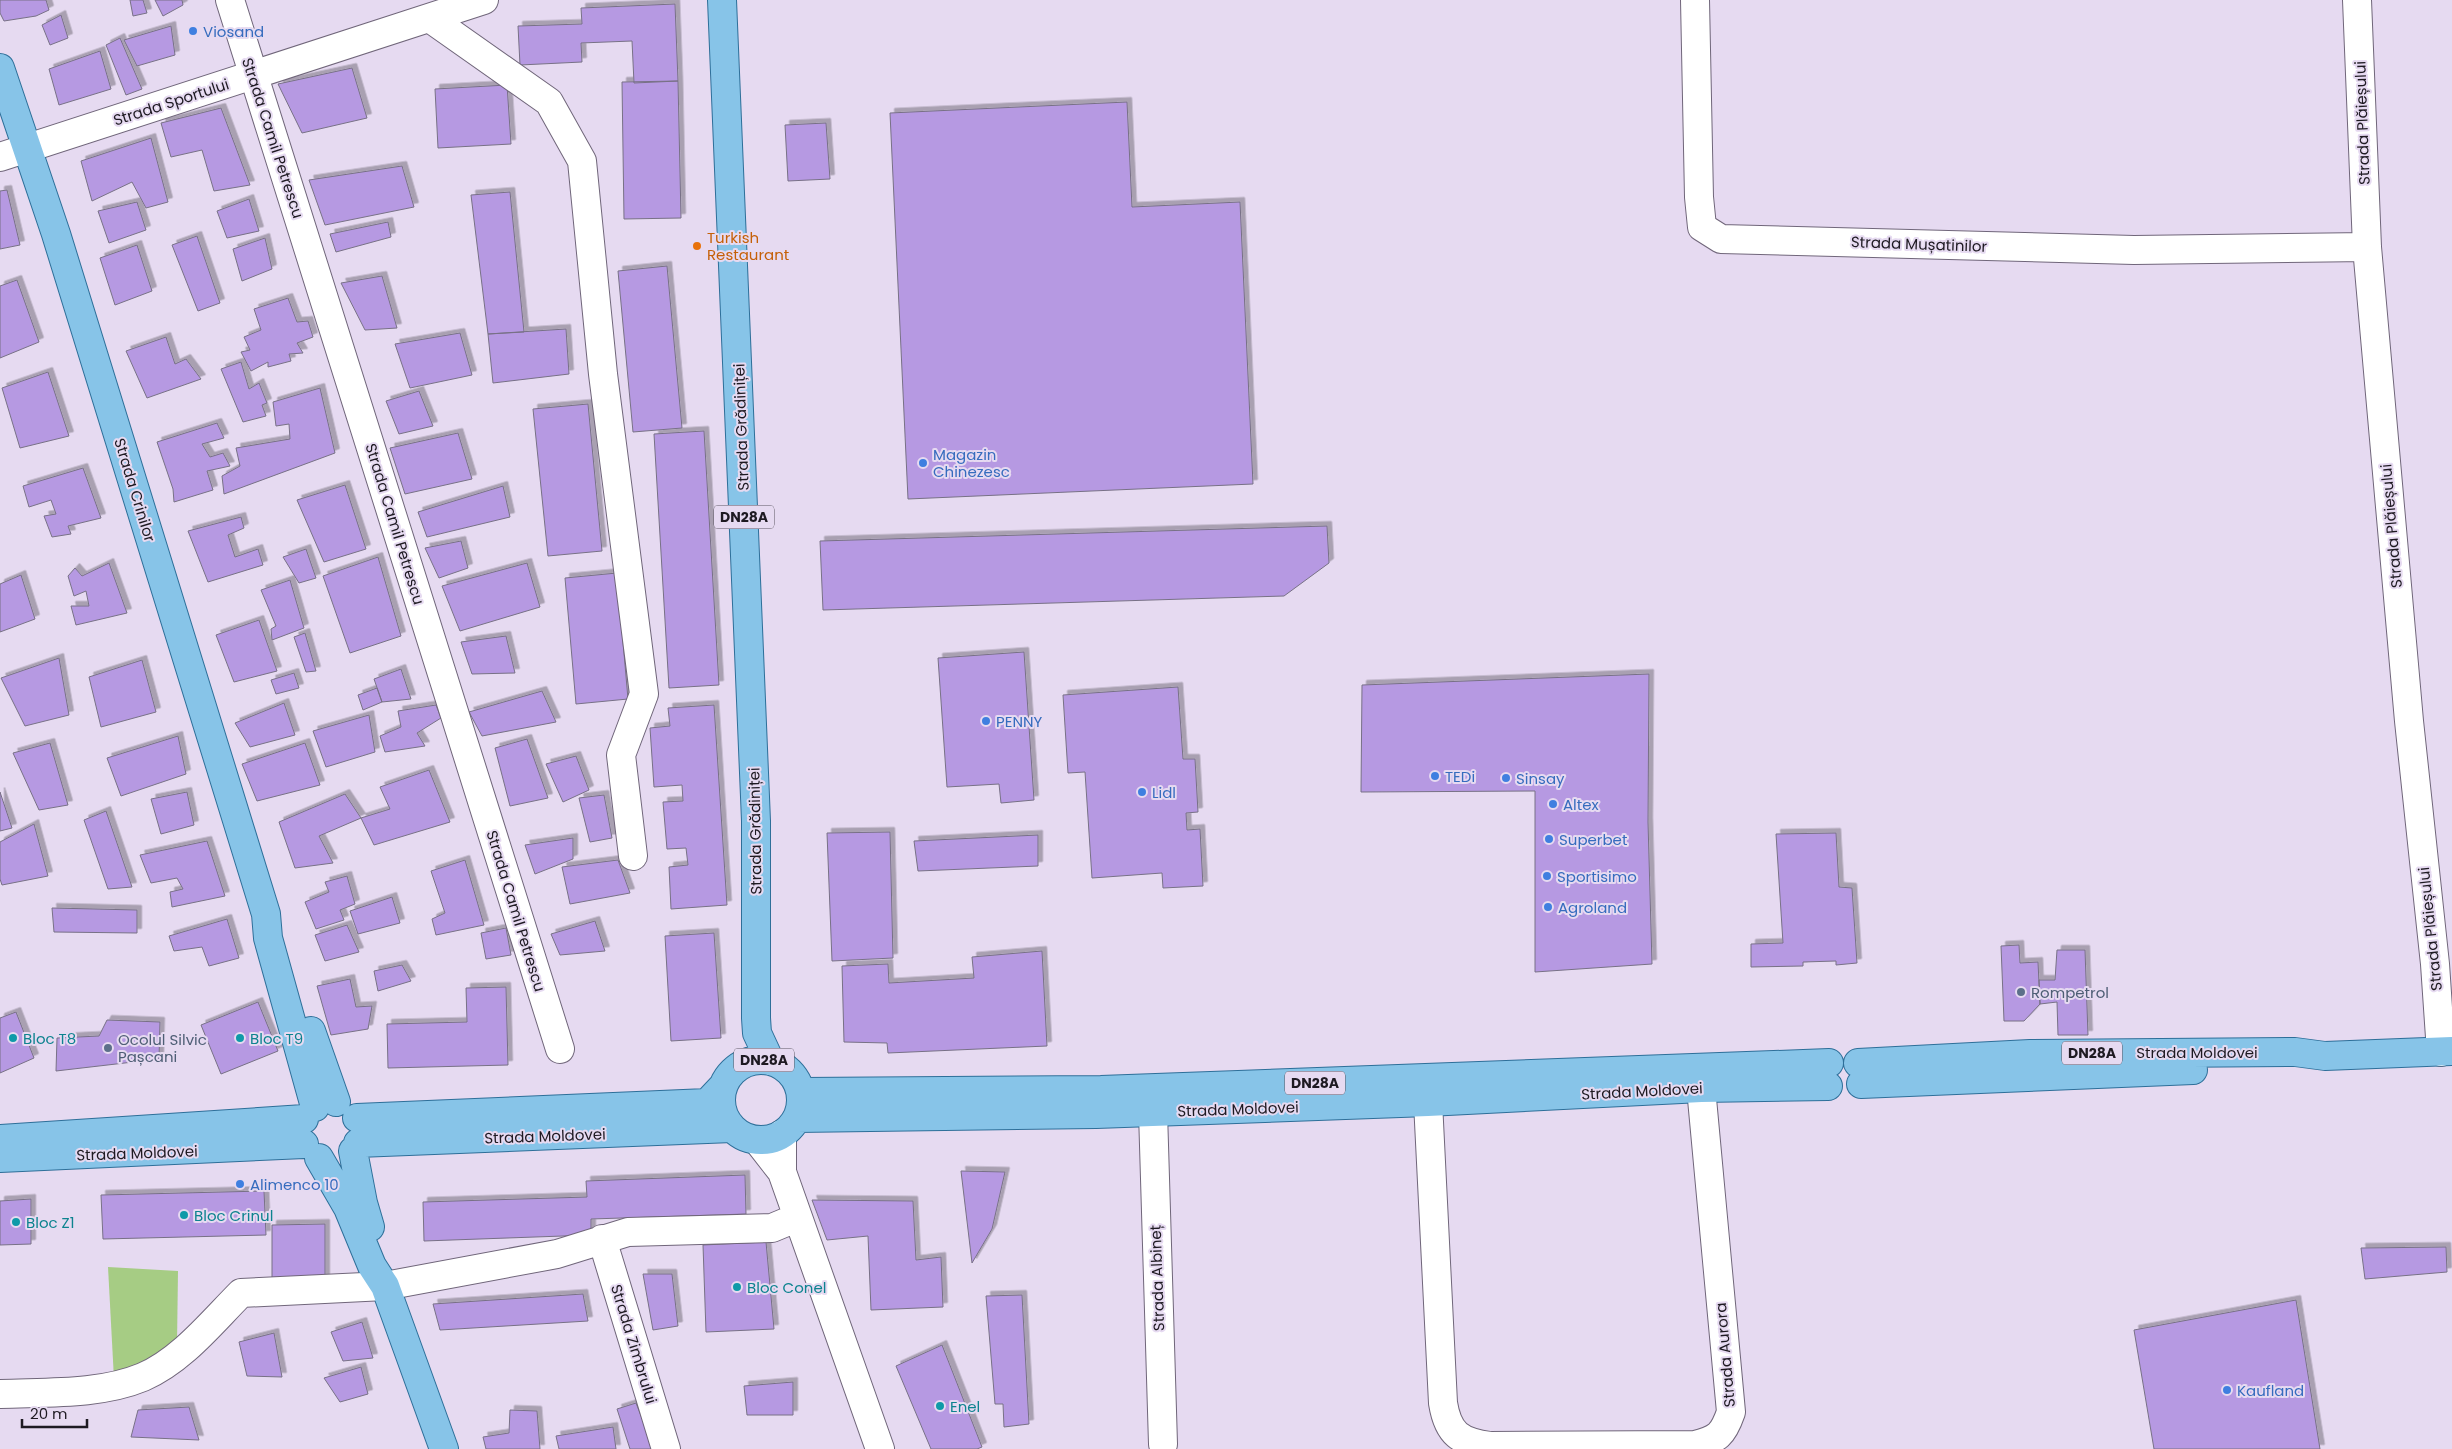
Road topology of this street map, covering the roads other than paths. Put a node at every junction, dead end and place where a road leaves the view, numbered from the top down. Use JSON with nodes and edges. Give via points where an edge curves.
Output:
{"nodes":[{"id":1,"x":230,"y":0,"type":"edge"},
{"id":2,"x":484,"y":0,"type":"edge"},
{"id":3,"x":722,"y":0,"type":"edge"},
{"id":4,"x":1695,"y":0,"type":"edge"},
{"id":5,"x":2357,"y":0,"type":"edge"},
{"id":6,"x":431,"y":19,"type":"junction"},
{"id":7,"x":0,"y":68,"type":"edge"},
{"id":8,"x":253,"y":76,"type":"junction"},
{"id":9,"x":27,"y":148,"type":"junction"},
{"id":10,"x":0,"y":157,"type":"edge"},
{"id":11,"x":2367,"y":247,"type":"junction"},
{"id":12,"x":634,"y":856,"type":"dead end"},
{"id":13,"x":560,"y":1049,"type":"dead end"},
{"id":14,"x":2447,"y":1052,"type":"edge"},
{"id":15,"x":757,"y":1062,"type":"junction"},
{"id":16,"x":1829,"y":1074,"type":"junction"},
{"id":17,"x":723,"y":1086,"type":"junction"},
{"id":18,"x":1701,"y":1088,"type":"junction"},
{"id":19,"x":1428,"y":1102,"type":"junction"},
{"id":20,"x":1153,"y":1112,"type":"junction"},
{"id":21,"x":784,"y":1121,"type":"junction"},
{"id":22,"x":316,"y":1126,"type":"junction"},
{"id":23,"x":732,"y":1128,"type":"junction"},
{"id":24,"x":356,"y":1137,"type":"junction"},
{"id":25,"x":0,"y":1139,"type":"edge"},
{"id":26,"x":0,"y":1158,"type":"edge"},
{"id":27,"x":796,"y":1218,"type":"junction"},
{"id":28,"x":602,"y":1239,"type":"junction"},
{"id":29,"x":385,"y":1286,"type":"junction"},
{"id":30,"x":0,"y":1394,"type":"edge"},
{"id":31,"x":1164,"y":1444,"type":"dead end"},
{"id":32,"x":444,"y":1449,"type":"edge"},
{"id":33,"x":666,"y":1449,"type":"edge"},
{"id":34,"x":880,"y":1449,"type":"edge"}],
"edges":[{"from":1,"to":8,"type":"street","name":"Strada Camil Petrescu"},
{"from":2,"to":6,"type":"street","name":"Strada Sportului"},
{"from":3,"to":15,"type":"main road","name":"Strada Grădiniței","number":"DN28A","via":[[756,821]]},
{"from":4,"to":11,"type":"street","name":"Strada Mușatinilor","via":[[1702,227],[1720,239],[2134,250]]},
{"from":5,"to":11,"type":"street","name":"Strada Plăieșului"},
{"from":6,"to":8,"type":"street","name":"Strada Sportului"},
{"from":6,"to":12,"type":"street","via":[[549,102],[582,161],[603,374],[644,694],[621,756]]},
{"from":7,"to":9,"type":"main road","name":"Strada Crinilor"},
{"from":8,"to":9,"type":"street","name":"Strada Sportului"},
{"from":8,"to":13,"type":"street","name":"Strada Camil Petrescu"},
{"from":9,"to":10,"type":"street","name":"Strada Sportului"},
{"from":9,"to":22,"type":"main road","name":"Strada Crinilor","via":[[266,914],[268,938]]},
{"from":11,"to":14,"type":"street","name":"Strada Plăieșului","via":[[2409,721]]},
{"from":14,"to":16,"type":"main road","name":"Strada Moldovei","number":"DN28A","via":[[2326,1056],[2261,1067],[1859,1074],[1855,1090],[1847,1094],[1836,1093]]},
{"from":15,"to":17,"type":"main road","number":"DN28A","via":[[735,1069]]},
{"from":15,"to":21,"type":"main road","number":"DN28A","via":[[789,1070],[796,1080]]},
{"from":16,"to":18,"type":"main road","name":"Strada Moldovei","number":"DN28A"},
{"from":16,"to":21,"type":"main road","name":"Strada Moldovei","number":"DN28A","via":[[1101,1090]]},
{"from":17,"to":23,"type":"main road","number":"DN28A","via":[[721,1108]]},
{"from":17,"to":24,"type":"main road","name":"Strada Moldovei","number":"DN28A","via":[[707,1103]]},
{"from":18,"to":19,"type":"main road","name":"Strada Moldovei","number":"DN28A"},
{"from":18,"to":19,"type":"street","name":"Strada Aurora","via":[[1731,1412],[1726,1429],[1714,1440],[1694,1445],[1490,1446],[1470,1443],[1456,1435],[1446,1419],[1443,1403]]},
{"from":19,"to":20,"type":"main road","name":"Strada Moldovei","number":"DN28A"},
{"from":20,"to":21,"type":"main road","name":"Strada Moldovei","number":"DN28A"},
{"from":20,"to":31,"type":"street","name":"Strada Albineț"},
{"from":21,"to":23,"type":"main road","number":"DN28A","via":[[747,1138]]},
{"from":21,"to":27,"type":"street","via":[[782,1172]]},
{"from":22,"to":24,"type":"main road","via":[[349,1108]]},
{"from":22,"to":24,"type":"main road","number":"DN28A","via":[[340,1160]]},
{"from":22,"to":25,"type":"main road","name":"Strada Moldovei","number":"DN28A"},
{"from":22,"to":26,"type":"main road","name":"Strada Moldovei","number":"DN28A"},
{"from":22,"to":29,"type":"main road","name":"Strada Crinilor","via":[[372,1266]]},
{"from":23,"to":24,"type":"main road","name":"Strada Moldovei","number":"DN28A"},
{"from":24,"to":29,"type":"main road","via":[[362,1203]]},
{"from":27,"to":28,"type":"street","via":[[772,1228],[628,1232]]},
{"from":27,"to":34,"type":"street"},
{"from":28,"to":29,"type":"street","via":[[557,1254]]},
{"from":28,"to":33,"type":"street","name":"Strada Zimbrului"},
{"from":29,"to":30,"type":"street","via":[[241,1293],[191,1344],[144,1377],[117,1385],[78,1390]]},
{"from":29,"to":32,"type":"main road"}]}
